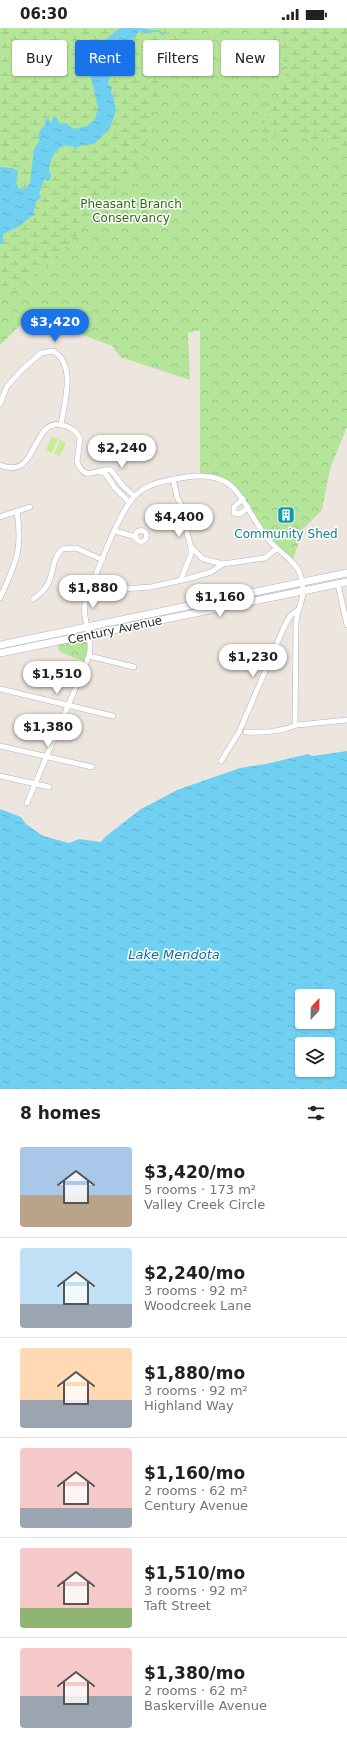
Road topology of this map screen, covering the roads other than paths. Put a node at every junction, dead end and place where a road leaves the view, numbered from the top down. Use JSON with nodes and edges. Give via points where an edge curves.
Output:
{"nodes":[{"id":1,"x":0,"y":404,"type":"edge"},
{"id":2,"x":61,"y":425,"type":"junction"},
{"id":3,"x":0,"y":465,"type":"edge"},
{"id":4,"x":101,"y":472,"type":"junction"},
{"id":5,"x":173,"y":479,"type":"junction"},
{"id":6,"x":134,"y":496,"type":"junction"},
{"id":7,"x":242,"y":499,"type":"junction"},
{"id":8,"x":129,"y":502,"type":"junction"},
{"id":9,"x":30,"y":508,"type":"dead end"},
{"id":10,"x":248,"y":508,"type":"junction"},
{"id":11,"x":16,"y":512,"type":"junction"},
{"id":12,"x":2,"y":516,"type":"edge"},
{"id":13,"x":115,"y":531,"type":"junction"},
{"id":14,"x":136,"y":537,"type":"dead end"},
{"id":15,"x":191,"y":547,"type":"junction"},
{"id":16,"x":276,"y":549,"type":"junction"},
{"id":17,"x":103,"y":560,"type":"junction"},
{"id":18,"x":223,"y":564,"type":"junction"},
{"id":19,"x":347,"y":573,"type":"edge"},
{"id":20,"x":181,"y":579,"type":"junction"},
{"id":21,"x":302,"y":582,"type":"junction"},
{"id":22,"x":347,"y":582,"type":"edge"},
{"id":23,"x":338,"y":584,"type":"junction"},
{"id":24,"x":90,"y":591,"type":"junction"},
{"id":25,"x":303,"y":591,"type":"junction"},
{"id":26,"x":0,"y":598,"type":"edge"},
{"id":27,"x":33,"y":599,"type":"dead end"},
{"id":28,"x":300,"y":609,"type":"junction"},
{"id":29,"x":347,"y":625,"type":"edge"},
{"id":30,"x":88,"y":626,"type":"junction"},
{"id":31,"x":89,"y":635,"type":"junction"},
{"id":32,"x":0,"y":644,"type":"edge"},
{"id":33,"x":0,"y":653,"type":"edge"},
{"id":34,"x":89,"y":656,"type":"junction"},
{"id":35,"x":134,"y":667,"type":"dead end"},
{"id":36,"x":0,"y":689,"type":"edge"},
{"id":37,"x":67,"y":706,"type":"junction"},
{"id":38,"x":113,"y":716,"type":"dead end"},
{"id":39,"x":347,"y":720,"type":"edge"},
{"id":40,"x":295,"y":725,"type":"junction"},
{"id":41,"x":246,"y":732,"type":"dead end"},
{"id":42,"x":0,"y":746,"type":"edge"},
{"id":43,"x":46,"y":756,"type":"junction"},
{"id":44,"x":221,"y":761,"type":"dead end"},
{"id":45,"x":92,"y":767,"type":"dead end"},
{"id":46,"x":0,"y":776,"type":"edge"},
{"id":47,"x":35,"y":783,"type":"junction"},
{"id":48,"x":49,"y":787,"type":"dead end"},
{"id":49,"x":27,"y":803,"type":"dead end"}],
"edges":[{"from":1,"to":2,"type":"street","via":[[6,386],[25,367],[41,352],[53,351],[63,362],[67,376]]},
{"from":2,"to":3,"type":"street","via":[[53,424],[45,429],[24,464],[9,468]]},
{"from":2,"to":4,"type":"street","via":[[75,430],[80,438],[76,462],[83,472]]},
{"from":4,"to":6,"type":"street","via":[[111,470]]},
{"from":4,"to":8,"type":"street","via":[[105,473]]},
{"from":5,"to":6,"type":"street","via":[[149,486]]},
{"from":5,"to":7,"type":"street","via":[[213,476],[231,485]]},
{"from":5,"to":15,"type":"street","via":[[177,497],[185,512]]},
{"from":6,"to":8,"type":"street"},
{"from":7,"to":10,"type":"street"},
{"from":7,"to":10,"type":"street","via":[[234,506],[234,513],[240,514]]},
{"from":8,"to":13,"type":"street"},
{"from":9,"to":11,"type":"street"},
{"from":10,"to":16,"type":"street"},
{"from":11,"to":12,"type":"street"},
{"from":11,"to":26,"type":"street","via":[[20,538],[18,555]]},
{"from":13,"to":14,"type":"street"},
{"from":13,"to":17,"type":"street"},
{"from":15,"to":18,"type":"street","via":[[203,559]]},
{"from":15,"to":20,"type":"street","via":[[191,554]]},
{"from":16,"to":18,"type":"street","via":[[265,558]]},
{"from":16,"to":21,"type":"street","via":[[296,567]]},
{"from":17,"to":24,"type":"street"},
{"from":17,"to":27,"type":"street","via":[[76,548],[62,549],[56,557],[49,584]]},
{"from":18,"to":20,"type":"street","via":[[211,572]]},
{"from":19,"to":21,"type":"main road","name":"Century Avenue"},
{"from":20,"to":24,"type":"street","via":[[151,587],[122,589],[108,594]]},
{"from":21,"to":25,"type":"street"},
{"from":21,"to":30,"type":"main road","name":"Century Avenue"},
{"from":22,"to":23,"type":"main road","name":"Century Avenue"},
{"from":23,"to":25,"type":"main road","name":"Century Avenue"},
{"from":23,"to":29,"type":"street"},
{"from":24,"to":30,"type":"street","via":[[84,606]]},
{"from":25,"to":28,"type":"street","via":[[304,598]]},
{"from":25,"to":31,"type":"main road","name":"Century Avenue"},
{"from":28,"to":40,"type":"street","via":[[296,624]]},
{"from":28,"to":44,"type":"street","via":[[291,615],[285,625],[241,728]]},
{"from":30,"to":31,"type":"street"},
{"from":30,"to":32,"type":"main road","name":"Century Avenue"},
{"from":31,"to":33,"type":"main road","name":"Century Avenue"},
{"from":31,"to":34,"type":"street"},
{"from":34,"to":35,"type":"street"},
{"from":34,"to":37,"type":"street"},
{"from":36,"to":37,"type":"street"},
{"from":37,"to":38,"type":"street"},
{"from":37,"to":43,"type":"street"},
{"from":39,"to":40,"type":"street"},
{"from":40,"to":41,"type":"street","via":[[292,728]]},
{"from":42,"to":43,"type":"street"},
{"from":43,"to":45,"type":"street"},
{"from":43,"to":47,"type":"street"},
{"from":46,"to":47,"type":"street"},
{"from":47,"to":48,"type":"street"},
{"from":47,"to":49,"type":"street"}]}
